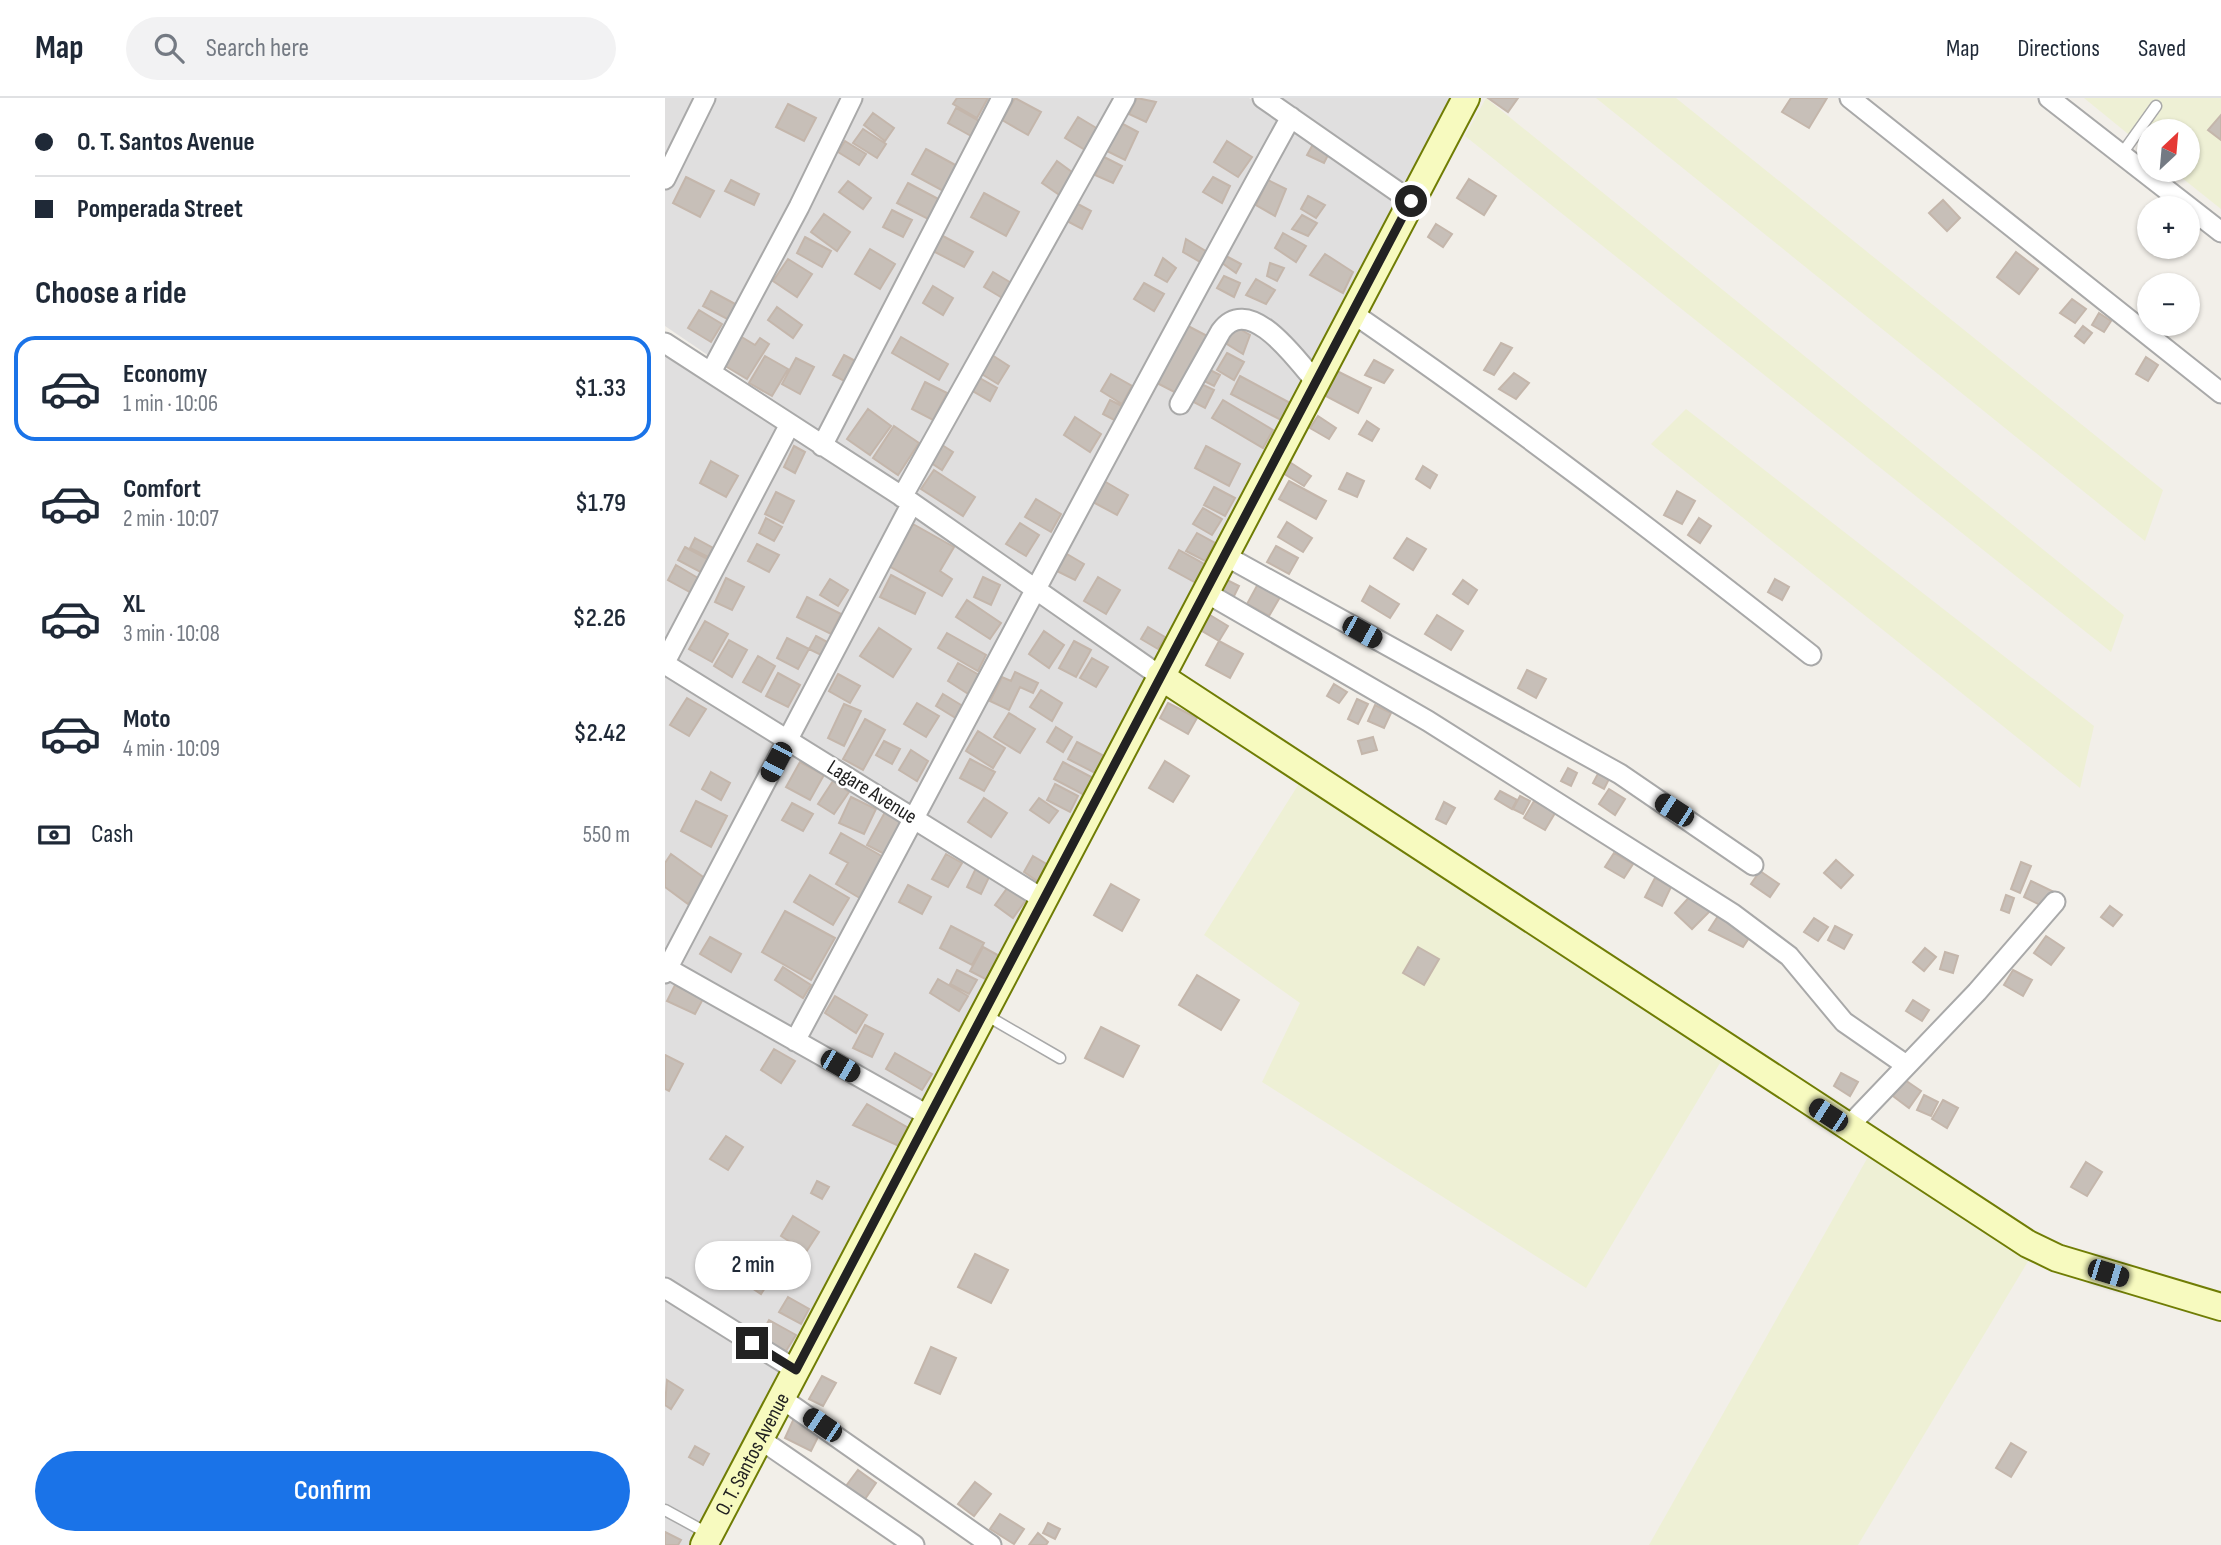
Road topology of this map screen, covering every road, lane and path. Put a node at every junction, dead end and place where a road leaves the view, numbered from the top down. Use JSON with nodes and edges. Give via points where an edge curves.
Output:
{"nodes":[{"id":1,"x":705,"y":98,"type":"edge"},
{"id":2,"x":852,"y":98,"type":"edge"},
{"id":3,"x":1002,"y":98,"type":"edge"},
{"id":4,"x":1125,"y":98,"type":"edge"},
{"id":5,"x":1263,"y":98,"type":"edge"},
{"id":6,"x":1466,"y":98,"type":"edge"},
{"id":7,"x":1850,"y":98,"type":"edge"},
{"id":8,"x":2049,"y":98,"type":"edge"},
{"id":9,"x":2156,"y":106,"type":"dead end"},
{"id":10,"x":1291,"y":117,"type":"junction"},
{"id":11,"x":2120,"y":155,"type":"junction"},
{"id":12,"x":665,"y":178,"type":"edge"},
{"id":13,"x":1411,"y":201,"type":"junction"},
{"id":14,"x":2221,"y":232,"type":"edge"},
{"id":15,"x":1352,"y":312,"type":"junction"},
{"id":16,"x":668,"y":352,"type":"edge"},
{"id":17,"x":711,"y":372,"type":"junction"},
{"id":18,"x":1315,"y":381,"type":"junction"},
{"id":19,"x":2221,"y":393,"type":"edge"},
{"id":20,"x":1180,"y":404,"type":"dead end"},
{"id":21,"x":789,"y":426,"type":"junction"},
{"id":22,"x":822,"y":446,"type":"junction"},
{"id":23,"x":907,"y":500,"type":"junction"},
{"id":24,"x":1224,"y":555,"type":"junction"},
{"id":25,"x":1039,"y":589,"type":"junction"},
{"id":26,"x":1205,"y":592,"type":"junction"},
{"id":27,"x":1811,"y":655,"type":"dead end"},
{"id":28,"x":665,"y":663,"type":"edge"},
{"id":29,"x":1160,"y":676,"type":"junction"},
{"id":30,"x":788,"y":739,"type":"junction"},
{"id":31,"x":915,"y":818,"type":"junction"},
{"id":32,"x":1753,"y":865,"type":"dead end"},
{"id":33,"x":1043,"y":899,"type":"junction"},
{"id":34,"x":2055,"y":902,"type":"dead end"},
{"id":35,"x":666,"y":969,"type":"edge"},
{"id":36,"x":983,"y":1013,"type":"junction"},
{"id":37,"x":795,"y":1041,"type":"junction"},
{"id":38,"x":1060,"y":1058,"type":"dead end"},
{"id":39,"x":1906,"y":1065,"type":"junction"},
{"id":40,"x":929,"y":1116,"type":"junction"},
{"id":41,"x":1847,"y":1128,"type":"junction"},
{"id":42,"x":665,"y":1288,"type":"edge"},
{"id":43,"x":2221,"y":1307,"type":"edge"},
{"id":44,"x":796,"y":1370,"type":"junction"},
{"id":45,"x":781,"y":1398,"type":"junction"},
{"id":46,"x":760,"y":1439,"type":"junction"},
{"id":47,"x":665,"y":1510,"type":"edge"},
{"id":48,"x":707,"y":1540,"type":"edge"},
{"id":49,"x":913,"y":1545,"type":"edge"},
{"id":50,"x":991,"y":1545,"type":"edge"}],
"edges":[{"from":1,"to":12,"type":"street"},
{"from":2,"to":17,"type":"street"},
{"from":3,"to":22,"type":"street"},
{"from":4,"to":23,"type":"street"},
{"from":5,"to":10,"type":"street"},
{"from":6,"to":13,"type":"street","name":"O. T. Santos Avenue"},
{"from":7,"to":19,"type":"street"},
{"from":8,"to":11,"type":"street"},
{"from":9,"to":11,"type":"lane"},
{"from":10,"to":13,"type":"street"},
{"from":10,"to":25,"type":"street","via":[[1164,347]]},
{"from":11,"to":14,"type":"street"},
{"from":13,"to":15,"type":"street","name":"O. T. Santos Avenue"},
{"from":15,"to":18,"type":"street","name":"O. T. Santos Avenue"},
{"from":15,"to":27,"type":"street","via":[[1450,379]]},
{"from":16,"to":17,"type":"street"},
{"from":17,"to":21,"type":"street"},
{"from":18,"to":20,"type":"street","via":[[1272,332],[1237,319],[1227,322]]},
{"from":18,"to":24,"type":"street","name":"O. T. Santos Avenue"},
{"from":21,"to":22,"type":"street"},
{"from":21,"to":28,"type":"street"},
{"from":22,"to":23,"type":"street"},
{"from":23,"to":25,"type":"street"},
{"from":23,"to":30,"type":"street"},
{"from":24,"to":26,"type":"street","name":"O. T. Santos Avenue"},
{"from":24,"to":32,"type":"street","via":[[1620,774]]},
{"from":25,"to":29,"type":"street"},
{"from":25,"to":31,"type":"street"},
{"from":26,"to":29,"type":"street","name":"O. T. Santos Avenue"},
{"from":26,"to":39,"type":"street","via":[[1428,721],[1733,914],[1789,956],[1844,1022]]},
{"from":28,"to":30,"type":"street","name":"Lagare Avenue"},
{"from":29,"to":33,"type":"street","name":"O. T. Santos Avenue"},
{"from":29,"to":41,"type":"street"},
{"from":30,"to":31,"type":"street","name":"Lagare Avenue"},
{"from":30,"to":35,"type":"street"},
{"from":31,"to":33,"type":"street","name":"Lagare Avenue"},
{"from":31,"to":37,"type":"street"},
{"from":33,"to":36,"type":"street","name":"O. T. Santos Avenue"},
{"from":34,"to":39,"type":"street"},
{"from":35,"to":37,"type":"street"},
{"from":36,"to":38,"type":"lane"},
{"from":36,"to":40,"type":"street","name":"O. T. Santos Avenue"},
{"from":37,"to":40,"type":"street"},
{"from":39,"to":41,"type":"street"},
{"from":40,"to":44,"type":"street","name":"O. T. Santos Avenue"},
{"from":41,"to":43,"type":"street","via":[[2041,1251]]},
{"from":42,"to":44,"type":"street"},
{"from":44,"to":45,"type":"street","name":"O. T. Santos Avenue"},
{"from":45,"to":46,"type":"street","name":"O. T. Santos Avenue"},
{"from":45,"to":50,"type":"street"},
{"from":46,"to":48,"type":"street","name":"O. T. Santos Avenue"},
{"from":46,"to":49,"type":"street"},
{"from":47,"to":48,"type":"lane"}]}
